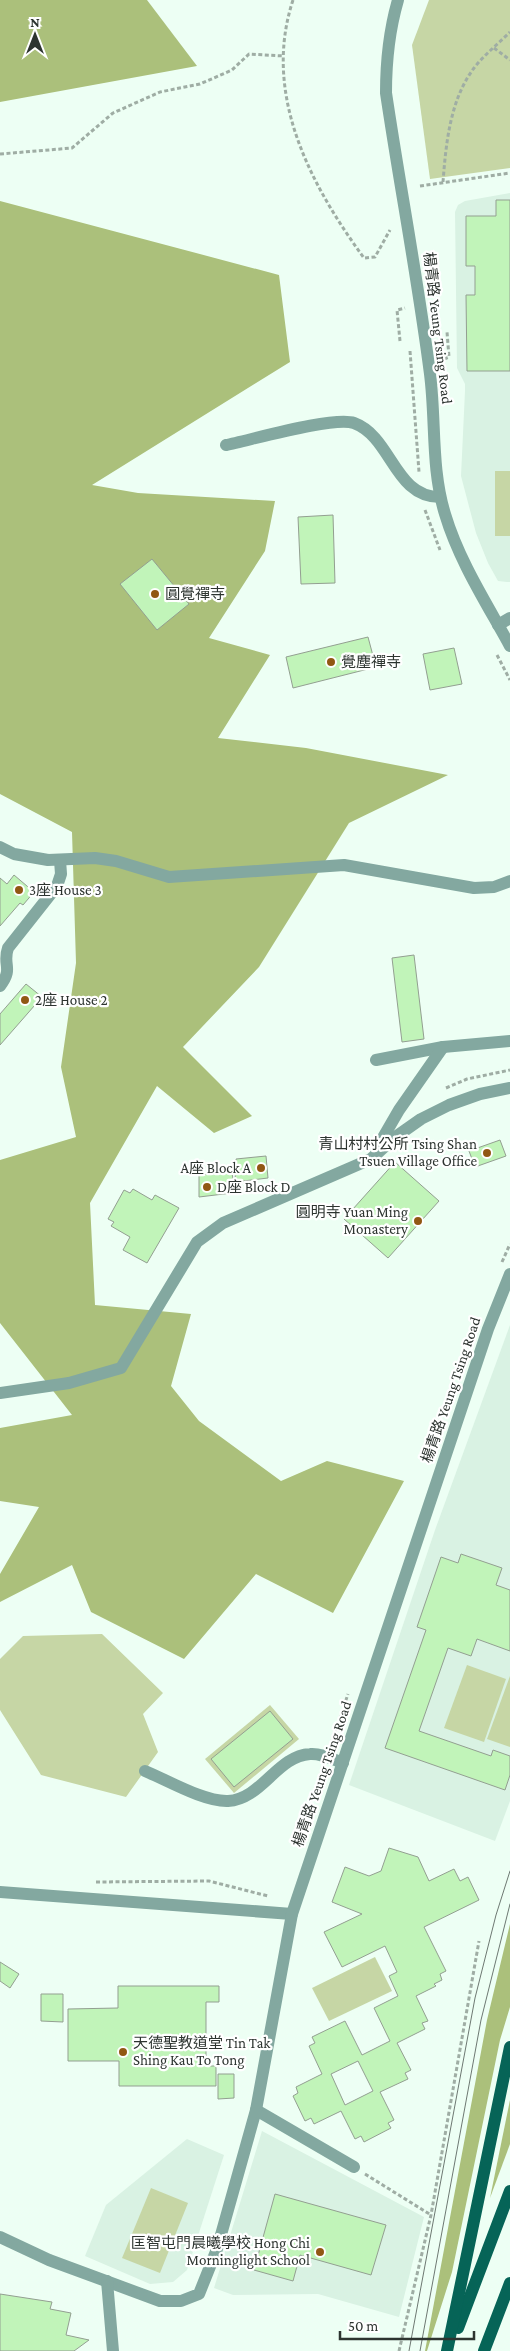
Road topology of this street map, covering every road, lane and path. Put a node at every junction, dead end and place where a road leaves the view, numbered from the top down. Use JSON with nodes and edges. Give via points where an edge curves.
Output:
{"nodes":[{"id":1,"x":293,"y":0,"type":"edge"},
{"id":2,"x":398,"y":0,"type":"edge"},
{"id":3,"x":510,"y":32,"type":"edge"},
{"id":4,"x":494,"y":48,"type":"junction"},
{"id":5,"x":284,"y":56,"type":"junction"},
{"id":6,"x":510,"y":60,"type":"edge"},
{"id":7,"x":0,"y":154,"type":"edge"},
{"id":8,"x":510,"y":173,"type":"edge"},
{"id":9,"x":443,"y":182,"type":"junction"},
{"id":10,"x":420,"y":186,"type":"dead end"},
{"id":11,"x":390,"y":230,"type":"dead end"},
{"id":12,"x":405,"y":308,"type":"dead end"},
{"id":13,"x":447,"y":332,"type":"dead end"},
{"id":14,"x":400,"y":341,"type":"dead end"},
{"id":15,"x":444,"y":359,"type":"dead end"},
{"id":16,"x":226,"y":445,"type":"dead end"},
{"id":17,"x":440,"y":497,"type":"junction"},
{"id":18,"x":510,"y":618,"type":"edge"},
{"id":19,"x":498,"y":625,"type":"junction"},
{"id":20,"x":510,"y":646,"type":"edge"},
{"id":21,"x":0,"y":847,"type":"edge"},
{"id":22,"x":60,"y":860,"type":"junction"},
{"id":23,"x":510,"y":881,"type":"edge"},
{"id":24,"x":0,"y":986,"type":"edge"},
{"id":25,"x":510,"y":1041,"type":"edge"},
{"id":26,"x":443,"y":1047,"type":"junction"},
{"id":27,"x":376,"y":1060,"type":"dead end"},
{"id":28,"x":510,"y":1088,"type":"edge"},
{"id":29,"x":371,"y":1159,"type":"junction"},
{"id":30,"x":510,"y":1244,"type":"edge"},
{"id":31,"x":502,"y":1264,"type":"dead end"},
{"id":32,"x":510,"y":1274,"type":"edge"},
{"id":33,"x":0,"y":1393,"type":"edge"},
{"id":34,"x":350,"y":1688,"type":"dead end"},
{"id":35,"x":328,"y":1758,"type":"junction"},
{"id":36,"x":343,"y":1763,"type":"junction"},
{"id":37,"x":145,"y":1771,"type":"dead end"},
{"id":38,"x":89,"y":1882,"type":"dead end"},
{"id":39,"x":0,"y":1892,"type":"edge"},
{"id":40,"x":276,"y":1913,"type":"junction"},
{"id":41,"x":292,"y":1914,"type":"junction"},
{"id":42,"x":479,"y":1941,"type":"dead end"},
{"id":43,"x":510,"y":2047,"type":"edge"},
{"id":44,"x":256,"y":2110,"type":"junction"},
{"id":45,"x":356,"y":2169,"type":"joint"},
{"id":46,"x":510,"y":2191,"type":"edge"},
{"id":47,"x":431,"y":2215,"type":"junction"},
{"id":48,"x":0,"y":2236,"type":"edge"},
{"id":49,"x":106,"y":2281,"type":"junction"},
{"id":50,"x":510,"y":2283,"type":"edge"},
{"id":51,"x":113,"y":2351,"type":"edge"},
{"id":52,"x":399,"y":2351,"type":"edge"},
{"id":53,"x":448,"y":2351,"type":"edge"},
{"id":54,"x":484,"y":2351,"type":"edge"}],
"edges":[{"from":1,"to":5,"type":"path"},
{"from":2,"to":17,"type":"street","name":"楊青路 Yeung Tsing Road","via":[[386,58],[386,93],[423,318]]},
{"from":3,"to":4,"type":"path"},
{"from":4,"to":6,"type":"path"},
{"from":4,"to":9,"type":"path","via":[[474,68],[456,104],[446,142]]},
{"from":5,"to":7,"type":"path","via":[[249,54],[232,70],[200,84],[160,92],[113,113],[72,148]]},
{"from":5,"to":11,"type":"path","via":[[287,108],[304,160],[341,227],[364,258],[375,257]]},
{"from":8,"to":9,"type":"path"},
{"from":9,"to":10,"type":"path"},
{"from":12,"to":14,"type":"path","via":[[396,310]]},
{"from":13,"to":15,"type":"path","via":[[449,357]]},
{"from":16,"to":17,"type":"street","via":[[331,423],[352,422],[370,432],[412,488],[429,497]]},
{"from":17,"to":19,"type":"street","name":"楊青路 Yeung Tsing Road","via":[[458,549]]},
{"from":18,"to":19,"type":"street"},
{"from":19,"to":20,"type":"street","name":"楊青路 Yeung Tsing Road"},
{"from":21,"to":22,"type":"street","via":[[28,857]]},
{"from":22,"to":23,"type":"street","via":[[106,859],[169,877],[344,865],[474,888],[494,887]]},
{"from":22,"to":24,"type":"street","via":[[61,874],[57,886],[8,948],[8,973]]},
{"from":25,"to":26,"type":"street"},
{"from":26,"to":27,"type":"street"},
{"from":26,"to":29,"type":"street","via":[[399,1110]]},
{"from":28,"to":29,"type":"street","via":[[457,1102],[421,1119]]},
{"from":29,"to":33,"type":"street","via":[[223,1223],[197,1242],[121,1368],[69,1383]]},
{"from":30,"to":31,"type":"path"},
{"from":32,"to":36,"type":"street","name":"楊青路 Yeung Tsing Road","via":[[488,1329]]},
{"from":34,"to":35,"type":"path"},
{"from":35,"to":36,"type":"street"},
{"from":35,"to":37,"type":"street","via":[[319,1754],[301,1755],[250,1794],[229,1800],[207,1797]]},
{"from":36,"to":41,"type":"street","name":"楊青路 Yeung Tsing Road"},
{"from":38,"to":40,"type":"path","via":[[208,1881],[280,1899]]},
{"from":39,"to":40,"type":"street"},
{"from":40,"to":41,"type":"street"},
{"from":41,"to":44,"type":"street","name":"楊青路 Yeung Tsing Road"},
{"from":42,"to":47,"type":"path"},
{"from":43,"to":53,"type":"main road"},
{"from":44,"to":45,"type":"street"},
{"from":44,"to":49,"type":"street","name":"楊青路 Yeung Tsing Road","via":[[217,2249],[199,2294],[181,2301],[160,2301]]},
{"from":45,"to":47,"type":"path"},
{"from":46,"to":53,"type":"main road"},
{"from":47,"to":52,"type":"path"},
{"from":48,"to":49,"type":"street","via":[[48,2260]]},
{"from":49,"to":51,"type":"street"},
{"from":50,"to":54,"type":"main road"}]}
